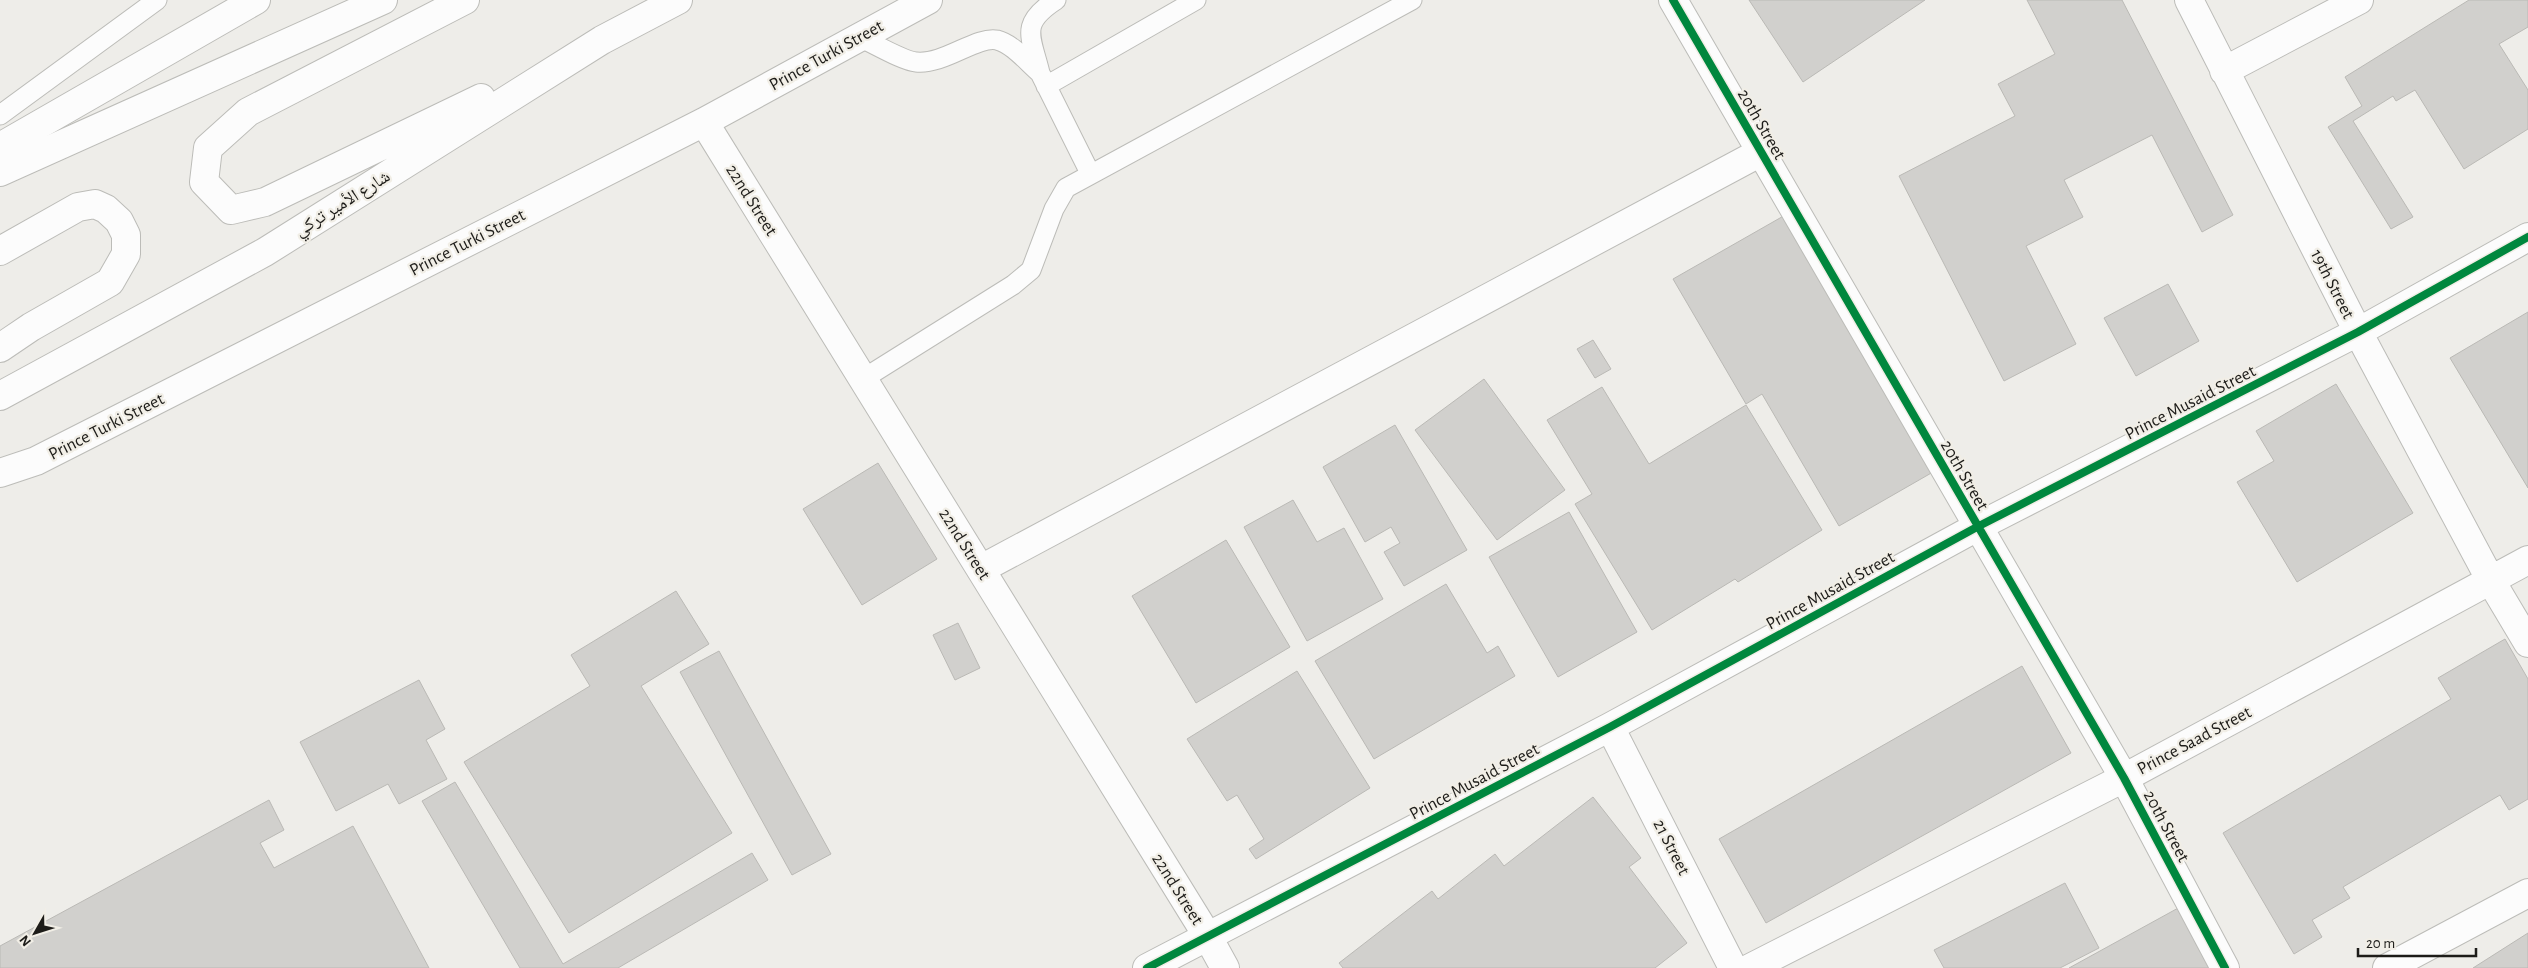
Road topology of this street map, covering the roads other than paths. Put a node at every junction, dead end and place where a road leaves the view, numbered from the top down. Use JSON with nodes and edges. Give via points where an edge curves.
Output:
{"nodes":[{"id":1,"x":157,"y":0,"type":"edge"},
{"id":2,"x":256,"y":0,"type":"edge"},
{"id":3,"x":383,"y":0,"type":"edge"},
{"id":4,"x":465,"y":0,"type":"edge"},
{"id":5,"x":678,"y":0,"type":"edge"},
{"id":6,"x":928,"y":0,"type":"edge"},
{"id":7,"x":1056,"y":0,"type":"edge"},
{"id":8,"x":1196,"y":0,"type":"edge"},
{"id":9,"x":1412,"y":0,"type":"edge"},
{"id":10,"x":1673,"y":0,"type":"edge"},
{"id":11,"x":2189,"y":0,"type":"edge"},
{"id":12,"x":2359,"y":0,"type":"edge"},
{"id":13,"x":859,"y":37,"type":"junction"},
{"id":14,"x":602,"y":40,"type":"junction"},
{"id":15,"x":2224,"y":71,"type":"junction"},
{"id":16,"x":1043,"y":80,"type":"junction"},
{"id":17,"x":0,"y":115,"type":"edge"},
{"id":18,"x":704,"y":122,"type":"junction"},
{"id":19,"x":0,"y":147,"type":"edge"},
{"id":20,"x":1761,"y":152,"type":"junction"},
{"id":21,"x":0,"y":172,"type":"edge"},
{"id":22,"x":1090,"y":173,"type":"junction"},
{"id":23,"x":2528,"y":237,"type":"edge"},
{"id":24,"x":0,"y":251,"type":"edge"},
{"id":25,"x":2358,"y":332,"type":"junction"},
{"id":26,"x":0,"y":348,"type":"edge"},
{"id":27,"x":863,"y":379,"type":"junction"},
{"id":28,"x":0,"y":396,"type":"edge"},
{"id":29,"x":0,"y":472,"type":"edge"},
{"id":30,"x":1977,"y":527,"type":"junction"},
{"id":31,"x":2528,"y":560,"type":"edge"},
{"id":32,"x":981,"y":569,"type":"junction"},
{"id":33,"x":2491,"y":581,"type":"junction"},
{"id":34,"x":2528,"y":643,"type":"edge"},
{"id":35,"x":1610,"y":726,"type":"junction"},
{"id":36,"x":2124,"y":778,"type":"junction"},
{"id":37,"x":2528,"y":893,"type":"edge"},
{"id":38,"x":1208,"y":937,"type":"junction"},
{"id":39,"x":1147,"y":968,"type":"edge"},
{"id":40,"x":1225,"y":968,"type":"edge"},
{"id":41,"x":1733,"y":968,"type":"edge"},
{"id":42,"x":1750,"y":968,"type":"edge"},
{"id":43,"x":2225,"y":968,"type":"edge"},
{"id":44,"x":2387,"y":968,"type":"edge"}],
"edges":[{"from":1,"to":17,"type":"lane"},
{"from":2,"to":19,"type":"street"},
{"from":3,"to":21,"type":"street"},
{"from":4,"to":14,"type":"street","via":[[248,112],[208,148],[204,182],[232,210],[265,202]]},
{"from":5,"to":14,"type":"street","name":"شارع الأمير تركي"},
{"from":6,"to":13,"type":"street","name":"Prince Turki Street"},
{"from":7,"to":16,"type":"lane","via":[[1034,16],[1029,30]]},
{"from":8,"to":16,"type":"lane"},
{"from":9,"to":22,"type":"lane"},
{"from":10,"to":20,"type":"street","name":"20th Street"},
{"from":11,"to":15,"type":"street","name":"19th Street"},
{"from":12,"to":15,"type":"street"},
{"from":13,"to":16,"type":"lane","via":[[914,62],[944,58],[983,42],[997,40],[1008,46]]},
{"from":13,"to":18,"type":"street","name":"Prince Turki Street"},
{"from":14,"to":28,"type":"street","name":"شارع الأمير تركي","via":[[265,252]]},
{"from":15,"to":25,"type":"street","name":"19th Street"},
{"from":16,"to":22,"type":"lane"},
{"from":18,"to":27,"type":"street","name":"22nd Street"},
{"from":18,"to":29,"type":"street","name":"Prince Turki Street","via":[[36,461]]},
{"from":20,"to":30,"type":"street","name":"20th Street"},
{"from":20,"to":32,"type":"street"},
{"from":22,"to":27,"type":"lane","via":[[1066,188],[1054,209],[1031,270],[1013,285]]},
{"from":23,"to":25,"type":"street","name":"Prince Musaid Street"},
{"from":24,"to":26,"type":"street","via":[[78,207],[95,204],[119,221],[126,235],[126,254],[110,282]]},
{"from":25,"to":30,"type":"street","name":"Prince Musaid Street"},
{"from":25,"to":33,"type":"street","name":"19th Street"},
{"from":27,"to":32,"type":"street","name":"22nd Street"},
{"from":30,"to":35,"type":"street","name":"Prince Musaid Street"},
{"from":30,"to":36,"type":"street","name":"20th Street"},
{"from":31,"to":33,"type":"street","name":"Prince Saad Street"},
{"from":32,"to":38,"type":"street","name":"22nd Street"},
{"from":33,"to":34,"type":"street","name":"19th Street"},
{"from":33,"to":36,"type":"street","name":"Prince Saad Street"},
{"from":35,"to":38,"type":"street","name":"Prince Musaid Street"},
{"from":35,"to":41,"type":"street","name":"21 Street"},
{"from":36,"to":42,"type":"street","name":"Prince Saad Street"},
{"from":36,"to":43,"type":"street","name":"20th Street"},
{"from":37,"to":44,"type":"street"},
{"from":38,"to":39,"type":"street","name":"Prince Musaid Street"},
{"from":38,"to":40,"type":"street","name":"22nd Street"}]}
